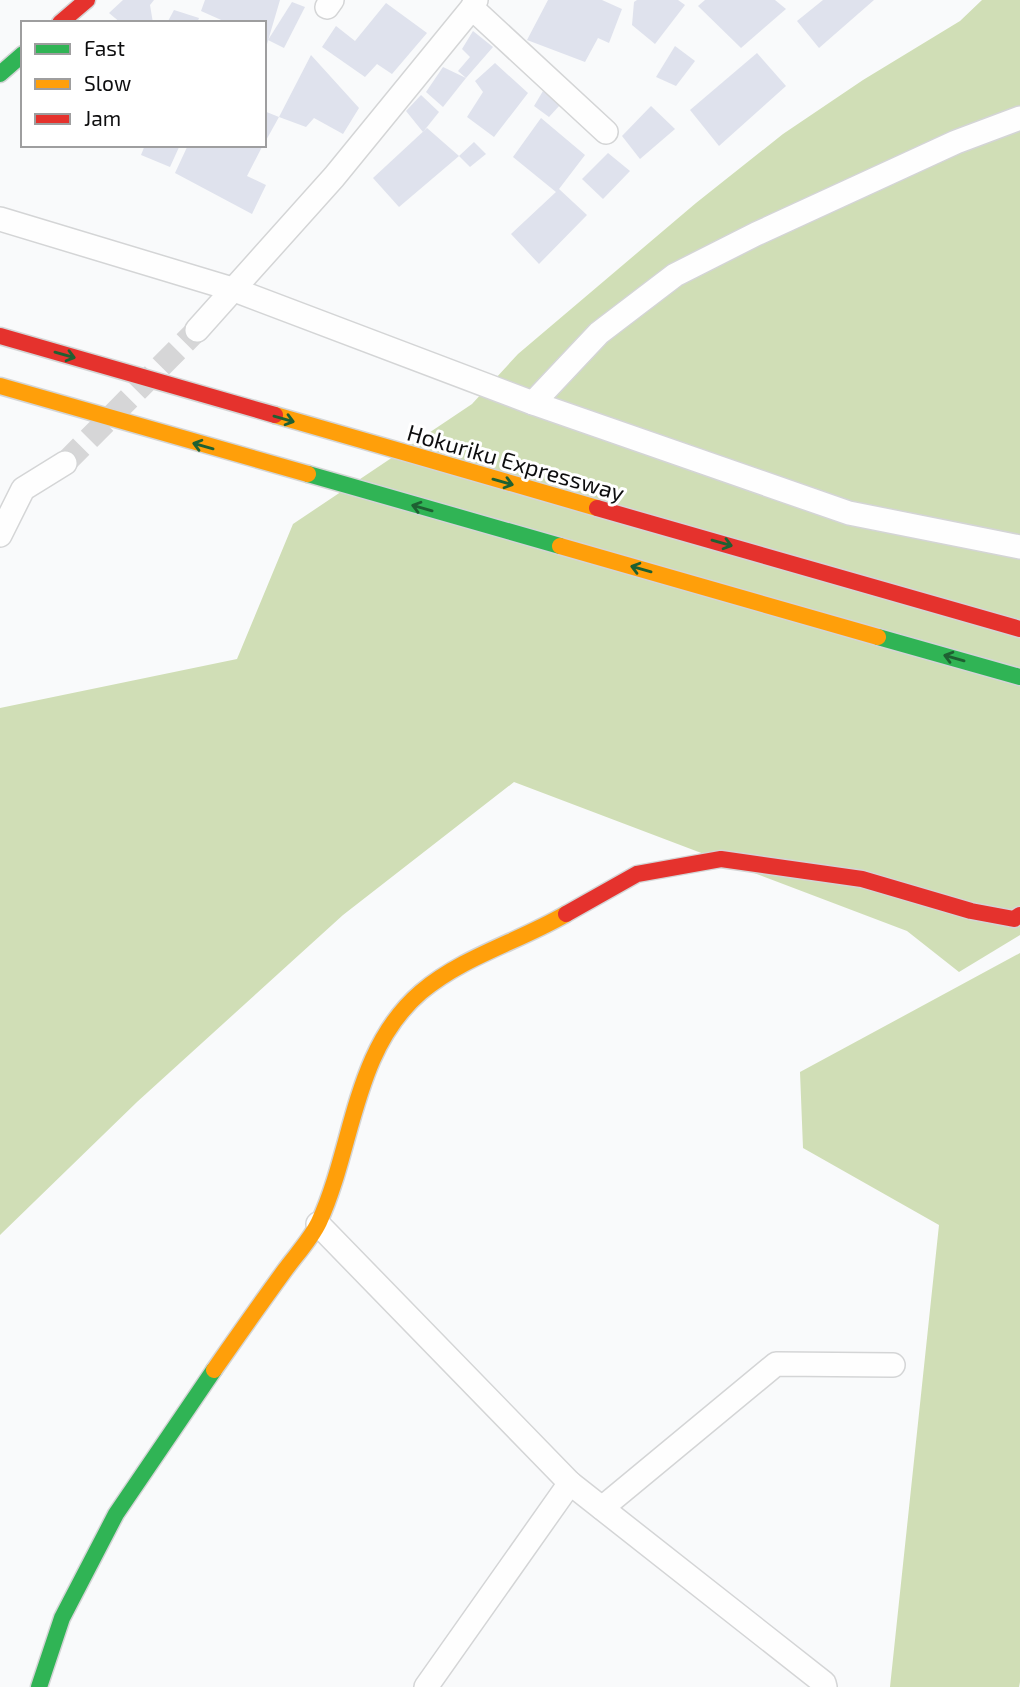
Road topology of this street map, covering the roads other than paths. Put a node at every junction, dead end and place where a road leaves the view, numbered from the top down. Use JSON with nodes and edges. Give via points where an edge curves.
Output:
{"nodes":[{"id":1,"x":87,"y":0,"type":"edge"},
{"id":2,"x":474,"y":4,"type":"edge"},
{"id":3,"x":62,"y":21,"type":"edge"},
{"id":4,"x":21,"y":56,"type":"edge"},
{"id":5,"x":0,"y":74,"type":"edge"},
{"id":6,"x":1020,"y":118,"type":"edge"},
{"id":7,"x":607,"y":132,"type":"dead end"},
{"id":8,"x":0,"y":219,"type":"edge"},
{"id":9,"x":232,"y":289,"type":"junction"},
{"id":10,"x":197,"y":330,"type":"tunnel mouth"},
{"id":11,"x":0,"y":336,"type":"edge"},
{"id":12,"x":0,"y":386,"type":"edge"},
{"id":13,"x":533,"y":403,"type":"junction"},
{"id":14,"x":65,"y":463,"type":"tunnel mouth"},
{"id":15,"x":0,"y":536,"type":"edge"},
{"id":16,"x":1020,"y":547,"type":"edge"},
{"id":17,"x":1020,"y":629,"type":"edge"},
{"id":18,"x":1020,"y":677,"type":"edge"},
{"id":19,"x":1020,"y":915,"type":"edge"},
{"id":20,"x":317,"y":1224,"type":"junction"},
{"id":21,"x":894,"y":1366,"type":"dead end"},
{"id":22,"x":570,"y":1483,"type":"junction"},
{"id":23,"x":602,"y":1508,"type":"junction"},
{"id":24,"x":39,"y":1687,"type":"edge"},
{"id":25,"x":426,"y":1687,"type":"edge"},
{"id":26,"x":825,"y":1687,"type":"edge"}],
"edges":[{"from":1,"to":3,"type":"main road"},
{"from":2,"to":7,"type":"street"},
{"from":2,"to":9,"type":"street","via":[[334,177]]},
{"from":4,"to":5,"type":"main road"},
{"from":6,"to":13,"type":"street","via":[[943,148],[675,275],[599,333]]},
{"from":8,"to":9,"type":"street"},
{"from":9,"to":10,"type":"street"},
{"from":9,"to":13,"type":"street"},
{"from":11,"to":17,"type":"main road","name":"Hokuriku Expressway","one_way":true},
{"from":18,"to":12,"type":"main road","one_way":true},
{"from":13,"to":16,"type":"street","via":[[849,513]]},
{"from":14,"to":15,"type":"street","via":[[23,489]]},
{"from":19,"to":20,"type":"main road","via":[[1014,919],[971,911],[862,879],[721,859],[637,874],[541,929],[458,965],[419,993],[388,1028],[357,1097]]},
{"from":20,"to":22,"type":"street"},
{"from":20,"to":24,"type":"main road","via":[[116,1514],[62,1618]]},
{"from":21,"to":23,"type":"street","via":[[776,1364]]},
{"from":22,"to":23,"type":"street"},
{"from":22,"to":25,"type":"street"},
{"from":23,"to":26,"type":"street"}]}
